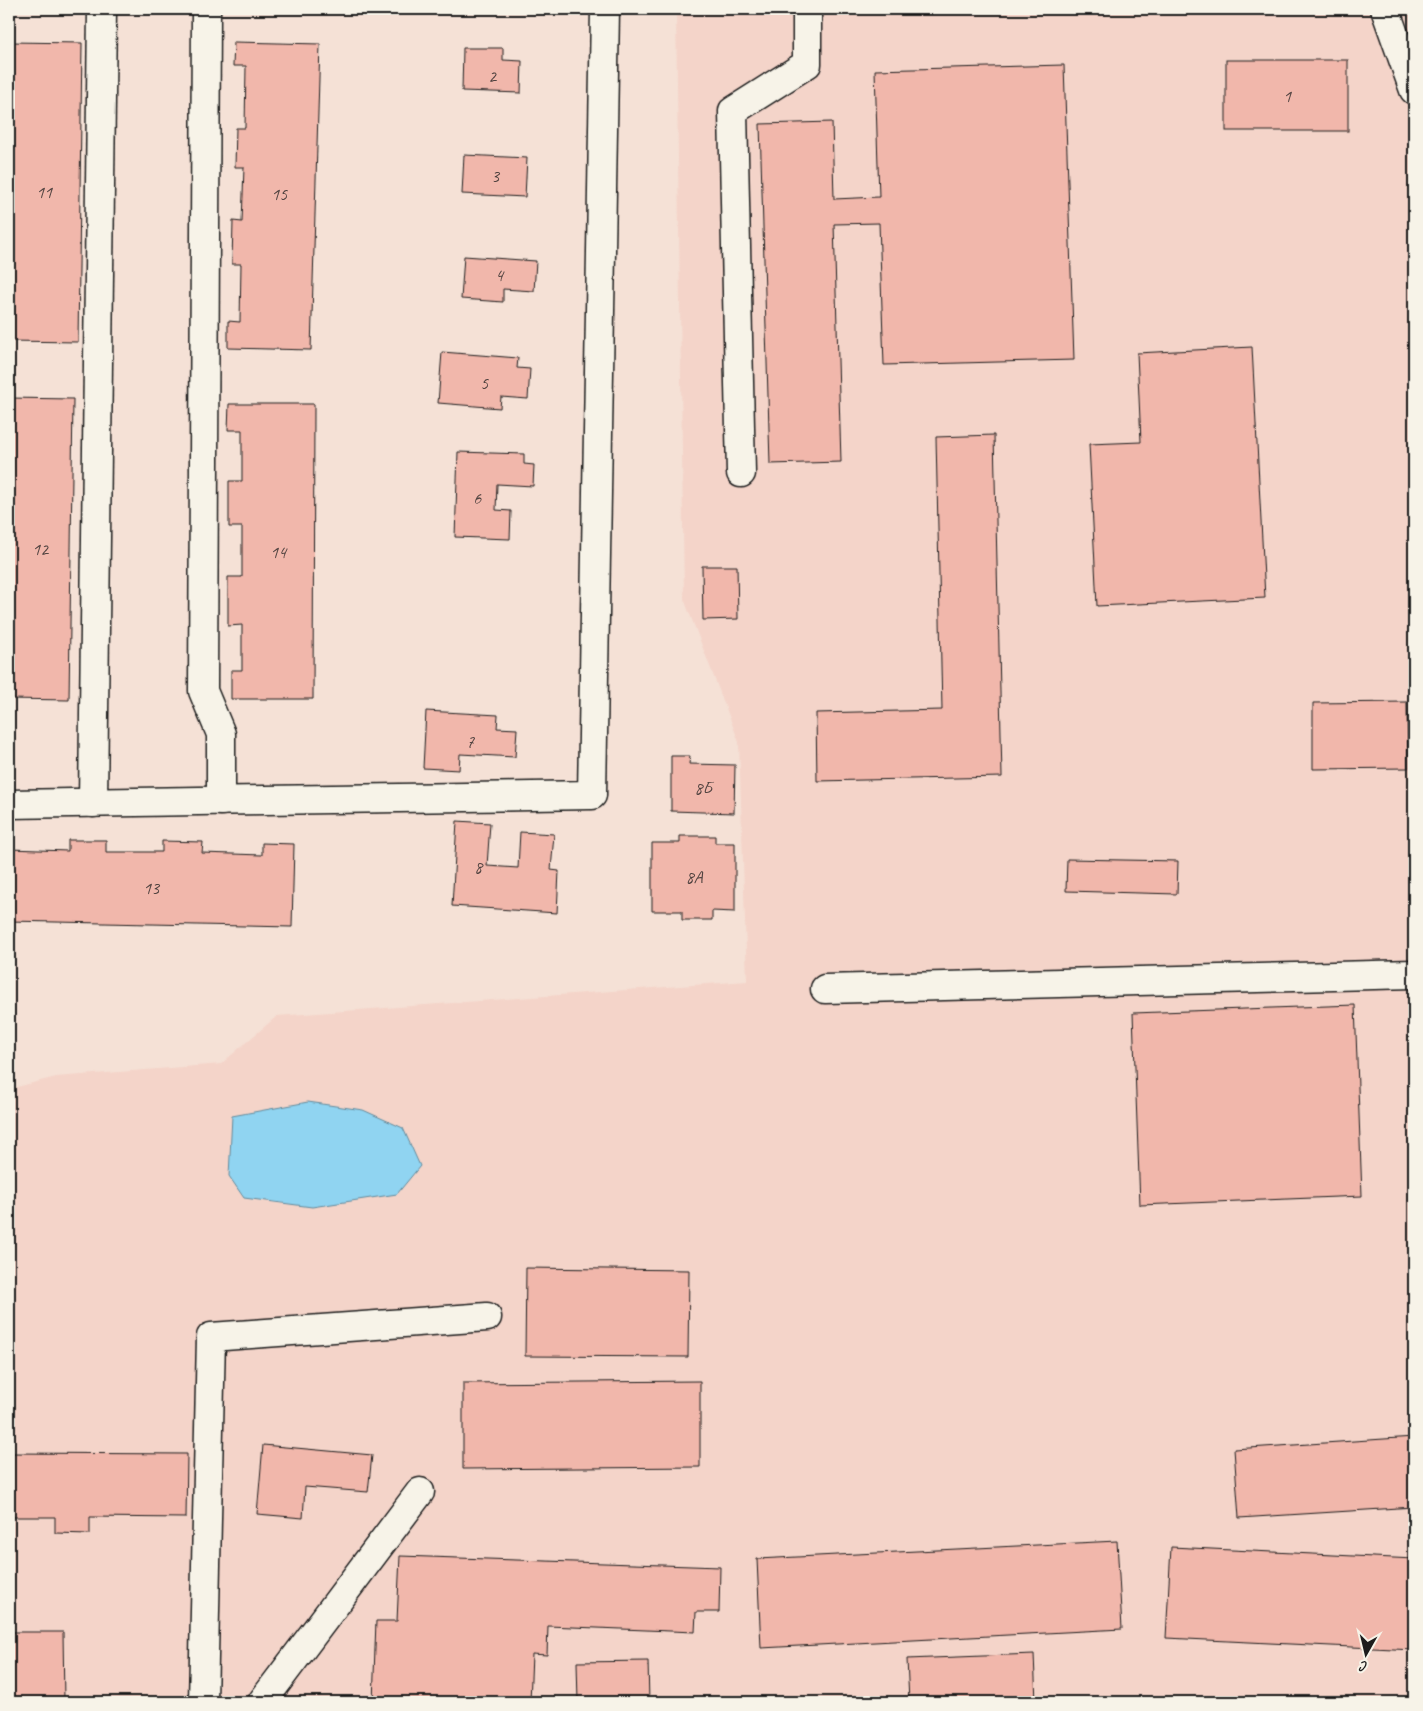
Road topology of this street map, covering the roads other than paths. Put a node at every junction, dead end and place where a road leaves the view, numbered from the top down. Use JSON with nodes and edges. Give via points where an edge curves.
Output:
{"nodes":[{"id":1,"x":102,"y":9,"type":"edge"},
{"id":2,"x":206,"y":9,"type":"edge"},
{"id":3,"x":605,"y":9,"type":"edge"},
{"id":4,"x":807,"y":9,"type":"edge"},
{"id":5,"x":1385,"y":9,"type":"edge"},
{"id":6,"x":1414,"y":90,"type":"edge"},
{"id":7,"x":741,"y":473,"type":"dead end"},
{"id":8,"x":221,"y":801,"type":"junction"},
{"id":9,"x":93,"y":803,"type":"junction"},
{"id":10,"x":9,"y":804,"type":"edge"},
{"id":11,"x":1414,"y":974,"type":"edge"},
{"id":12,"x":825,"y":989,"type":"dead end"},
{"id":13,"x":487,"y":1317,"type":"dead end"},
{"id":14,"x":420,"y":1492,"type":"dead end"},
{"id":15,"x":203,"y":1702,"type":"edge"},
{"id":16,"x":262,"y":1702,"type":"edge"}],
"edges":[{"from":1,"to":9,"type":"street"},
{"from":2,"to":8,"type":"street","via":[[203,691],[220,734]]},
{"from":3,"to":8,"type":"street","via":[[592,795]]},
{"from":4,"to":7,"type":"street","via":[[807,64],[733,111]]},
{"from":5,"to":6,"type":"street"},
{"from":8,"to":9,"type":"street"},
{"from":9,"to":10,"type":"street"},
{"from":11,"to":12,"type":"street"},
{"from":13,"to":15,"type":"street","via":[[211,1337]]},
{"from":14,"to":16,"type":"street"}]}
